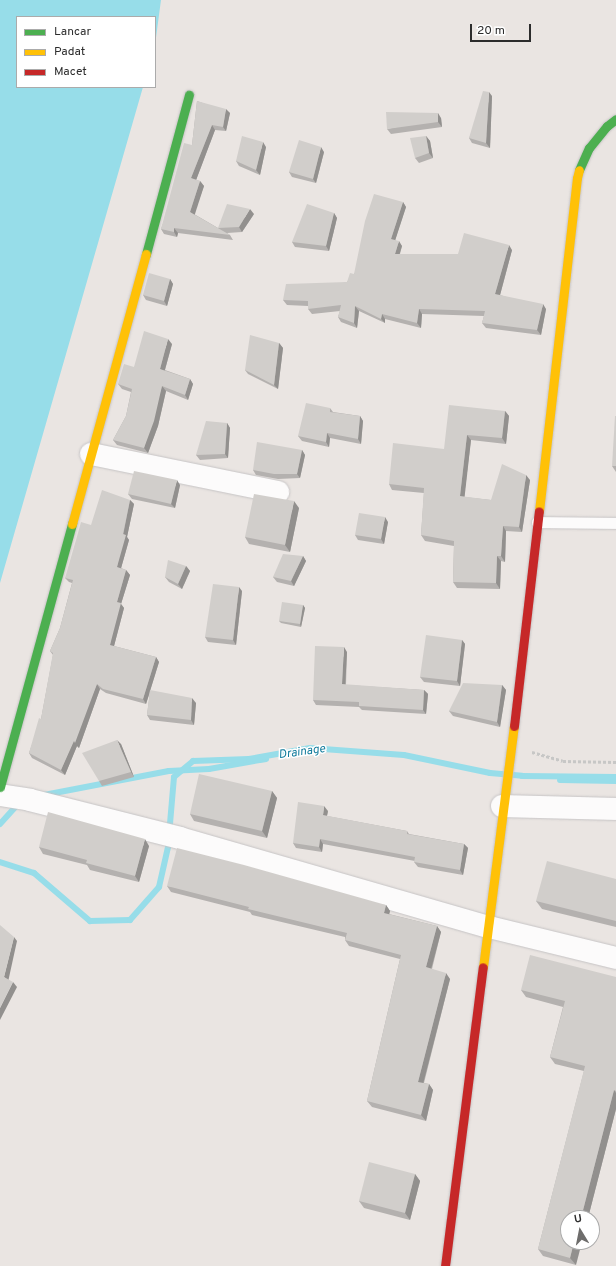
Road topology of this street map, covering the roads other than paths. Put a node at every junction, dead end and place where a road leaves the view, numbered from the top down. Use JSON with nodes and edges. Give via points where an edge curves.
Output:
{"nodes":[{"id":1,"x":189,"y":95,"type":"dead end"},
{"id":2,"x":616,"y":119,"type":"edge"},
{"id":3,"x":91,"y":454,"type":"junction"},
{"id":4,"x":278,"y":492,"type":"dead end"},
{"id":5,"x":537,"y":522,"type":"junction"},
{"id":6,"x":616,"y":523,"type":"edge"},
{"id":7,"x":0,"y":787,"type":"edge"},
{"id":8,"x":0,"y":795,"type":"edge"},
{"id":9,"x":504,"y":796,"type":"junction"},
{"id":10,"x":616,"y":809,"type":"edge"},
{"id":11,"x":490,"y":927,"type":"junction"},
{"id":12,"x":616,"y":958,"type":"edge"},
{"id":13,"x":448,"y":1266,"type":"edge"}],
"edges":[{"from":1,"to":3,"type":"street"},
{"from":2,"to":5,"type":"street","via":[[589,148],[576,178]]},
{"from":3,"to":4,"type":"street"},
{"from":3,"to":7,"type":"street"},
{"from":5,"to":6,"type":"lane"},
{"from":5,"to":9,"type":"street"},
{"from":8,"to":11,"type":"street","via":[[30,800],[180,838]]},
{"from":9,"to":10,"type":"street"},
{"from":9,"to":11,"type":"street"},
{"from":11,"to":12,"type":"street"},
{"from":11,"to":13,"type":"street"}]}
